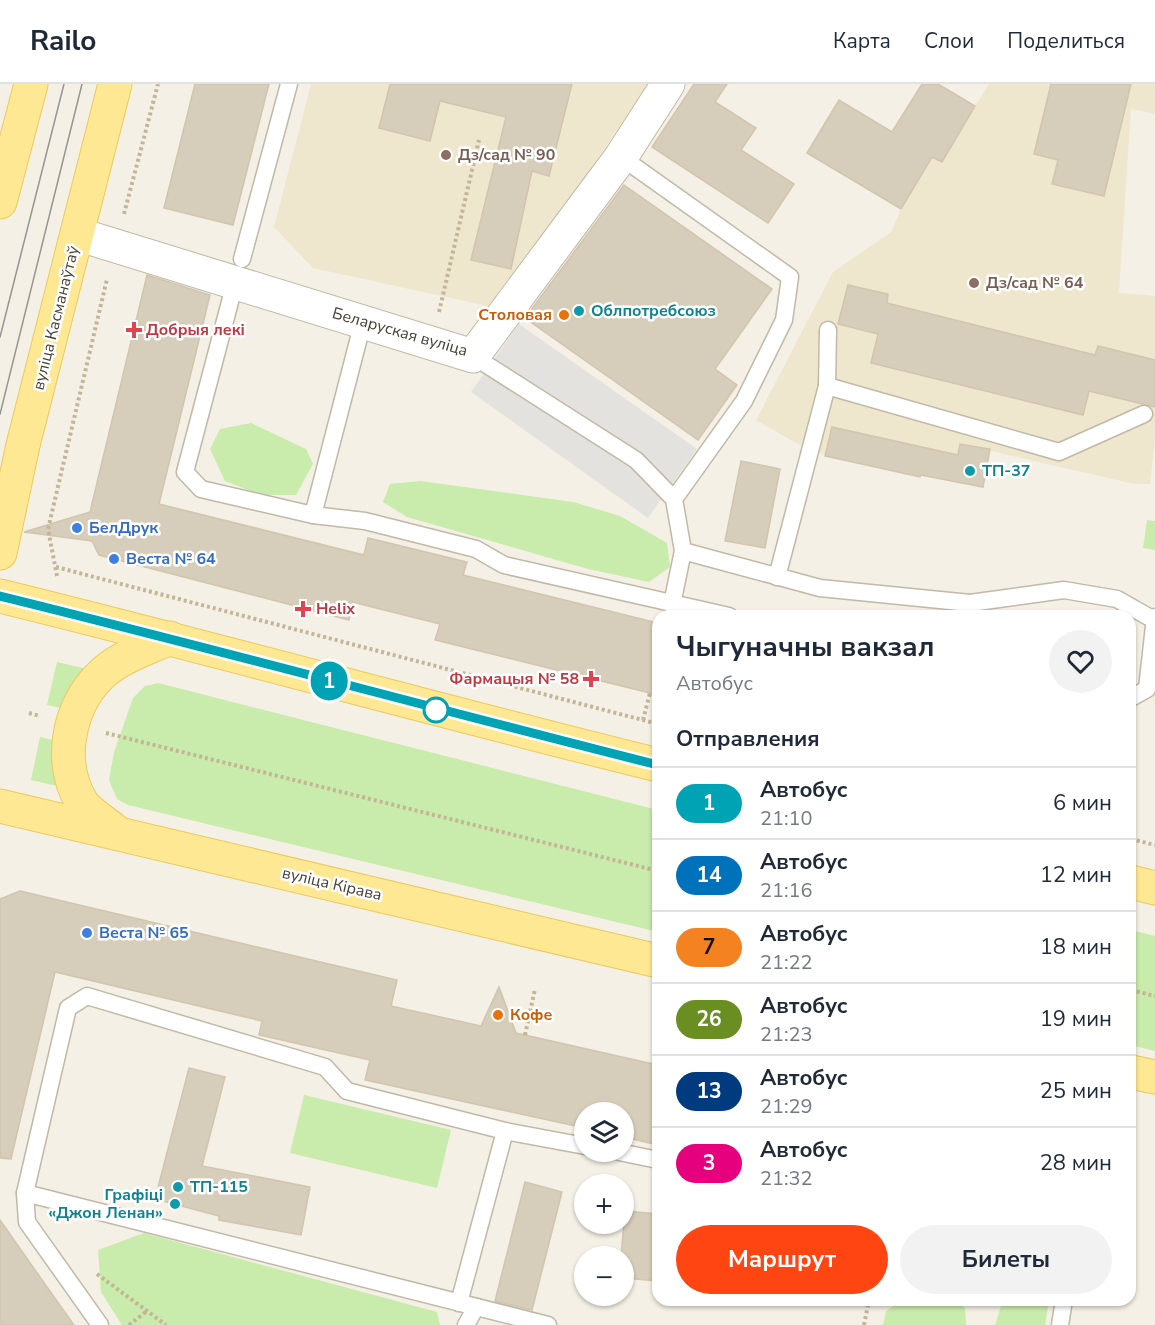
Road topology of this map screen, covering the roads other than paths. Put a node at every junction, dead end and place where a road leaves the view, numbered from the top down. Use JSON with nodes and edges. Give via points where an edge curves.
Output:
{"nodes":[{"id":1,"x":31,"y":84,"type":"edge"},
{"id":2,"x":115,"y":84,"type":"edge"},
{"id":3,"x":289,"y":84,"type":"edge"},
{"id":4,"x":668,"y":84,"type":"edge"},
{"id":5,"x":621,"y":157,"type":"junction"},
{"id":6,"x":0,"y":202,"type":"edge"},
{"id":7,"x":77,"y":234,"type":"junction"},
{"id":8,"x":239,"y":271,"type":"junction"},
{"id":9,"x":363,"y":322,"type":"junction"},
{"id":10,"x":828,"y":330,"type":"dead end"},
{"id":11,"x":473,"y":356,"type":"junction"},
{"id":12,"x":827,"y":386,"type":"junction"},
{"id":13,"x":1144,"y":414,"type":"dead end"},
{"id":14,"x":674,"y":499,"type":"junction"},
{"id":15,"x":313,"y":515,"type":"junction"},
{"id":16,"x":683,"y":551,"type":"junction"},
{"id":17,"x":0,"y":553,"type":"edge"},
{"id":18,"x":777,"y":577,"type":"junction"},
{"id":19,"x":0,"y":596,"type":"edge"},
{"id":20,"x":672,"y":604,"type":"junction"},
{"id":21,"x":700,"y":610,"type":"edge"},
{"id":22,"x":970,"y":610,"type":"edge"},
{"id":23,"x":1155,"y":618,"type":"edge"},
{"id":24,"x":170,"y":638,"type":"junction"},
{"id":25,"x":1136,"y":695,"type":"edge"},
{"id":26,"x":652,"y":764,"type":"edge"},
{"id":27,"x":2,"y":808,"type":"edge"},
{"id":28,"x":119,"y":834,"type":"junction"},
{"id":29,"x":1136,"y":883,"type":"edge"},
{"id":30,"x":1155,"y":888,"type":"edge"},
{"id":31,"x":652,"y":960,"type":"edge"},
{"id":32,"x":1136,"y":1073,"type":"edge"},
{"id":33,"x":1155,"y":1077,"type":"edge"},
{"id":34,"x":505,"y":1131,"type":"junction"},
{"id":35,"x":574,"y":1144,"type":"edge"},
{"id":36,"x":634,"y":1155,"type":"edge"},
{"id":37,"x":652,"y":1159,"type":"edge"},
{"id":38,"x":25,"y":1193,"type":"junction"},
{"id":39,"x":468,"y":1305,"type":"junction"},
{"id":40,"x":1063,"y":1306,"type":"edge"},
{"id":41,"x":99,"y":1325,"type":"edge"},
{"id":42,"x":465,"y":1325,"type":"edge"},
{"id":43,"x":548,"y":1325,"type":"edge"},
{"id":44,"x":1060,"y":1325,"type":"edge"}],
"edges":[{"from":1,"to":6,"type":"main road"},
{"from":2,"to":7,"type":"main road","name":"вуліца Касманаўтаў"},
{"from":3,"to":8,"type":"lane"},
{"from":4,"to":5,"type":"street","name":"Беларуская вуліца"},
{"from":5,"to":11,"type":"street","name":"Беларуская вуліца"},
{"from":5,"to":14,"type":"lane","via":[[790,277],[784,320],[744,401]]},
{"from":7,"to":8,"type":"street","name":"Беларуская вуліца","via":[[115,246]]},
{"from":7,"to":17,"type":"main road","name":"вуліца Касманаўтаў"},
{"from":8,"to":9,"type":"street","name":"Беларуская вуліца"},
{"from":8,"to":15,"type":"lane","via":[[185,472],[201,489]]},
{"from":9,"to":11,"type":"street","name":"Беларуская вуліца"},
{"from":9,"to":15,"type":"lane"},
{"from":10,"to":12,"type":"lane"},
{"from":11,"to":14,"type":"lane","via":[[636,460]]},
{"from":12,"to":13,"type":"lane","via":[[1059,452]]},
{"from":12,"to":18,"type":"lane"},
{"from":14,"to":16,"type":"lane"},
{"from":15,"to":20,"type":"lane","via":[[366,521],[476,549],[504,565]]},
{"from":16,"to":18,"type":"lane"},
{"from":16,"to":20,"type":"lane"},
{"from":18,"to":22,"type":"lane","via":[[820,588]]},
{"from":19,"to":24,"type":"main road"},
{"from":20,"to":21,"type":"lane"},
{"from":22,"to":23,"type":"lane","via":[[1064,590],[1117,599]]},
{"from":23,"to":25,"type":"lane","via":[[1147,689]]},
{"from":24,"to":26,"type":"main road"},
{"from":24,"to":28,"type":"main road","via":[[109,668],[86,692],[71,724],[71,772],[81,802]]},
{"from":27,"to":28,"type":"main road","name":"вуліца Кірава"},
{"from":28,"to":31,"type":"main road","name":"вуліца Кірава"},
{"from":29,"to":30,"type":"main road"},
{"from":32,"to":33,"type":"main road"},
{"from":34,"to":35,"type":"lane"},
{"from":34,"to":38,"type":"lane","via":[[347,1092],[325,1067],[87,996],[68,1008]]},
{"from":34,"to":39,"type":"lane"},
{"from":36,"to":37,"type":"lane"},
{"from":38,"to":39,"type":"lane"},
{"from":38,"to":41,"type":"lane","via":[[27,1222]]},
{"from":39,"to":42,"type":"lane"},
{"from":39,"to":43,"type":"lane"},
{"from":40,"to":44,"type":"lane"}]}
